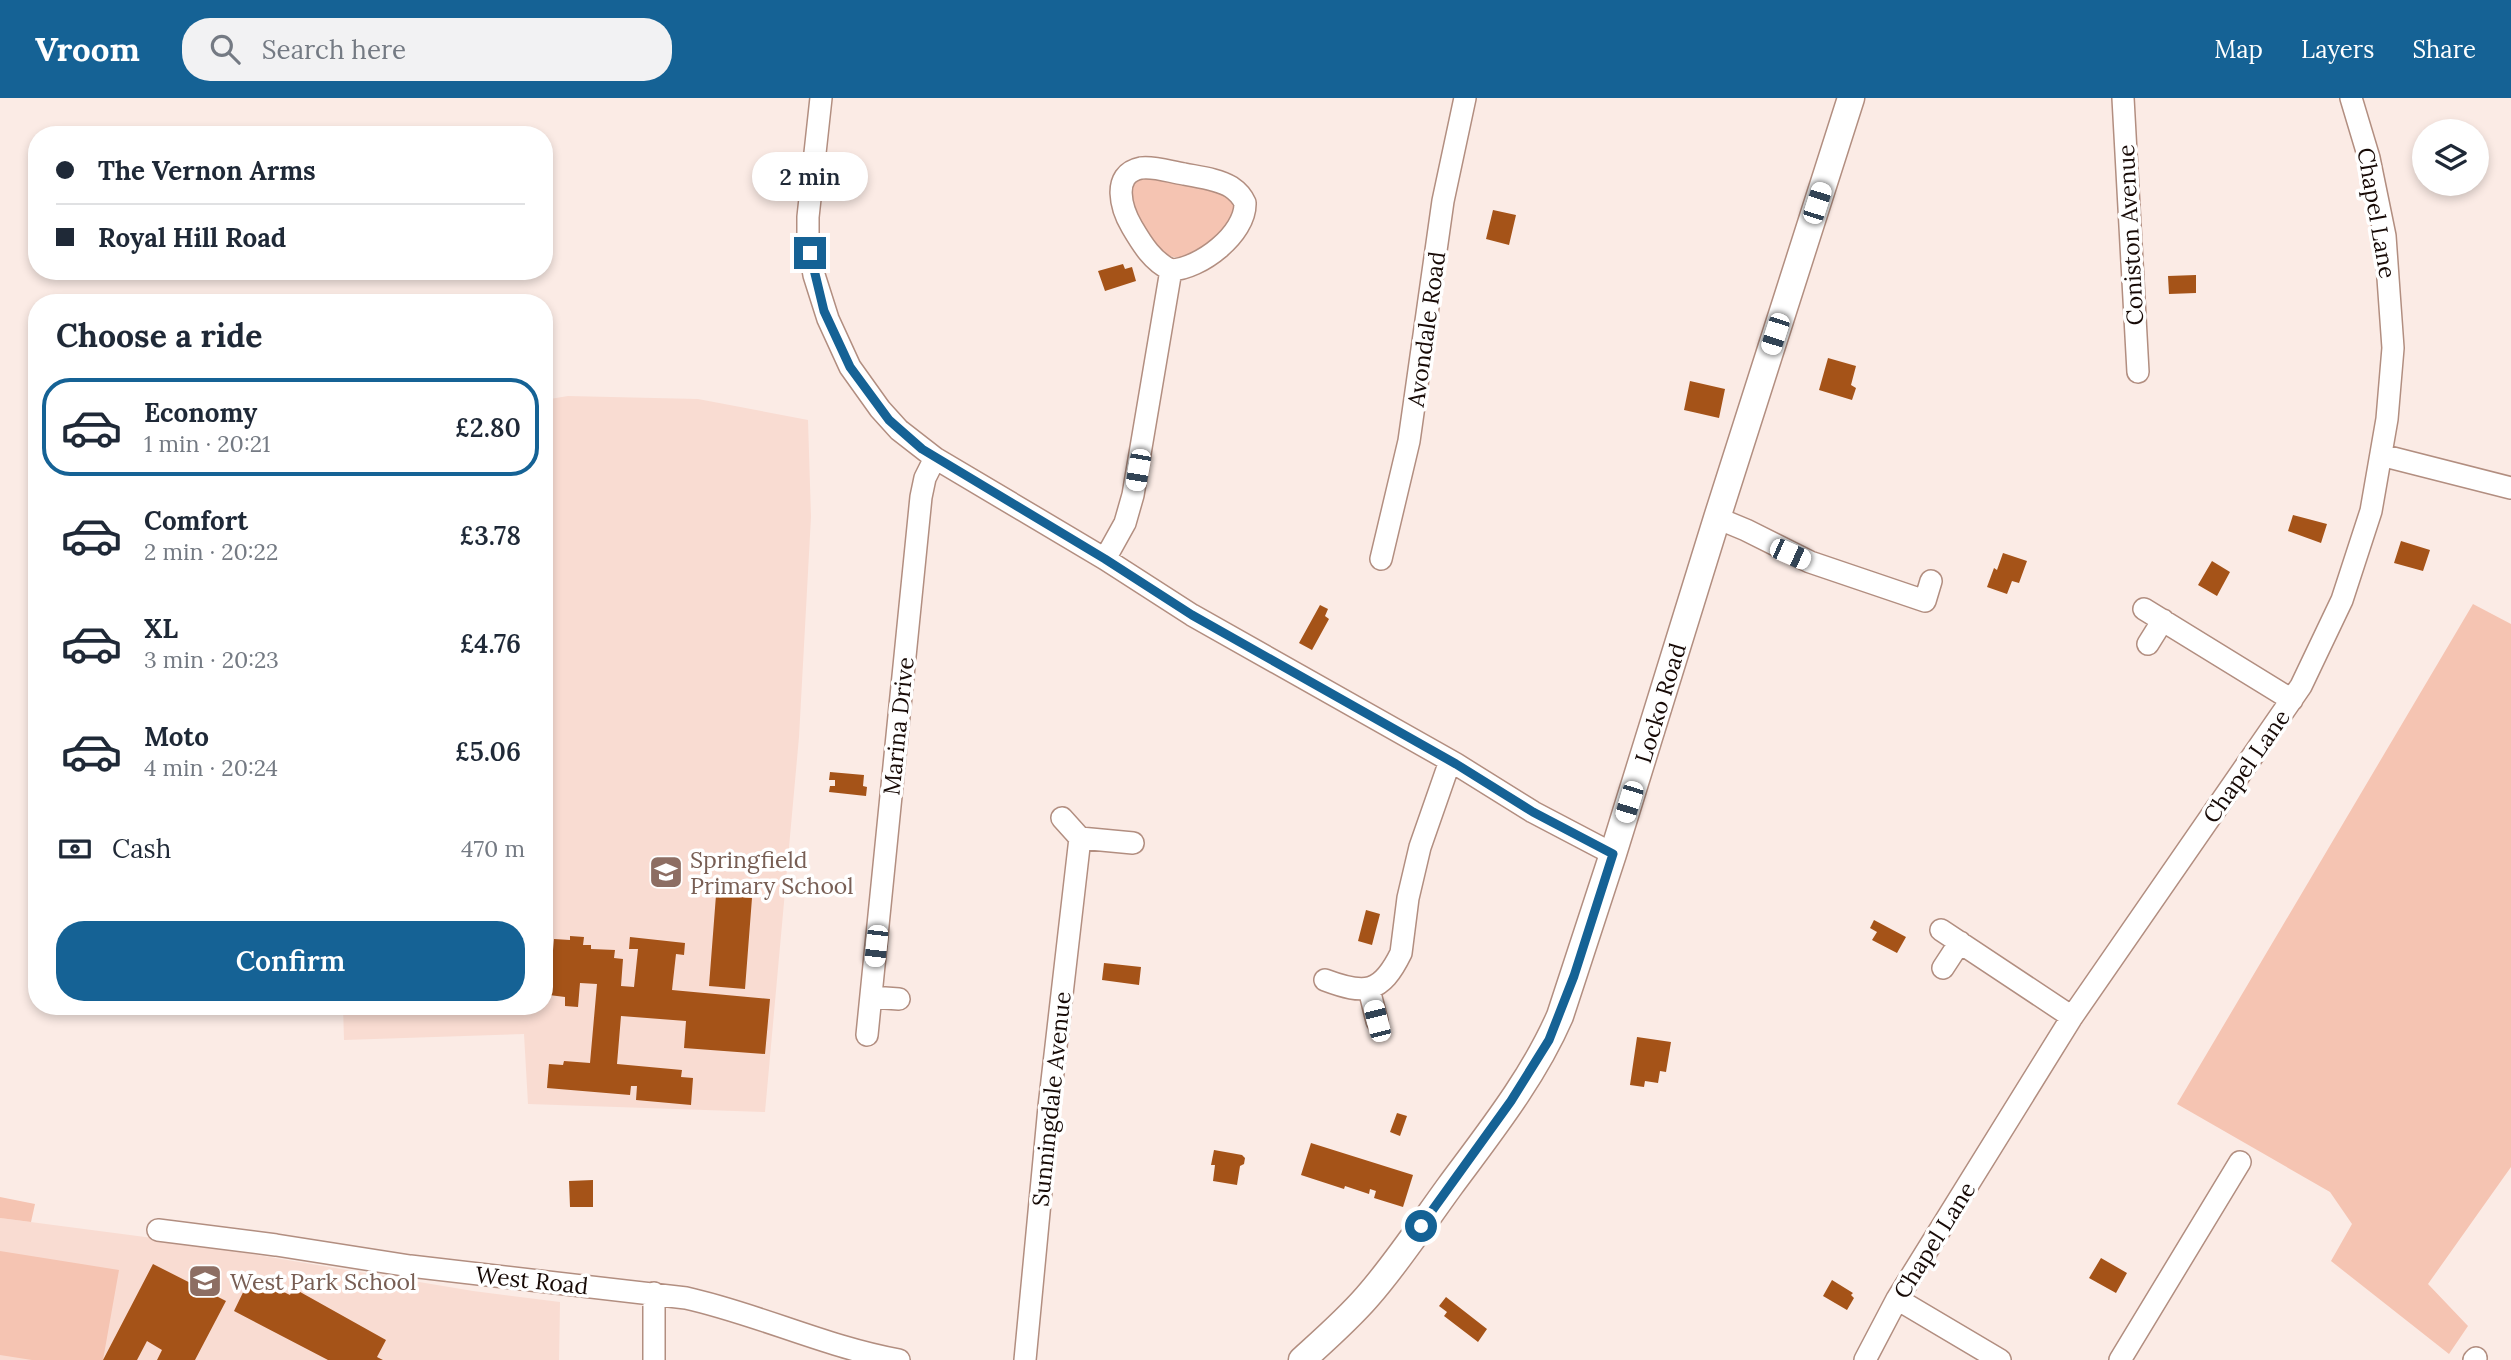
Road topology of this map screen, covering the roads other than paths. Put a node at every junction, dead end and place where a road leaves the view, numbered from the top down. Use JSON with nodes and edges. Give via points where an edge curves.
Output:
{"nodes":[{"id":1,"x":821,"y":98,"type":"edge"},
{"id":2,"x":1465,"y":98,"type":"edge"},
{"id":3,"x":1851,"y":98,"type":"edge"},
{"id":4,"x":2123,"y":98,"type":"edge"},
{"id":5,"x":2351,"y":98,"type":"edge"},
{"id":6,"x":1171,"y":271,"type":"junction"},
{"id":7,"x":2138,"y":372,"type":"dead end"},
{"id":8,"x":2381,"y":454,"type":"junction"},
{"id":9,"x":935,"y":458,"type":"junction"},
{"id":10,"x":2511,"y":488,"type":"edge"},
{"id":11,"x":1717,"y":519,"type":"junction"},
{"id":12,"x":1105,"y":559,"type":"junction"},
{"id":13,"x":1381,"y":559,"type":"dead end"},
{"id":14,"x":1931,"y":581,"type":"dead end"},
{"id":15,"x":2144,"y":609,"type":"dead end"},
{"id":16,"x":2163,"y":620,"type":"junction"},
{"id":17,"x":2148,"y":644,"type":"dead end"},
{"id":18,"x":2292,"y":700,"type":"junction"},
{"id":19,"x":1450,"y":761,"type":"junction"},
{"id":20,"x":1062,"y":818,"type":"dead end"},
{"id":21,"x":1080,"y":838,"type":"junction"},
{"id":22,"x":1133,"y":843,"type":"dead end"},
{"id":23,"x":1613,"y":854,"type":"junction"},
{"id":24,"x":1941,"y":930,"type":"dead end"},
{"id":25,"x":1960,"y":943,"type":"junction"},
{"id":26,"x":1943,"y":968,"type":"dead end"},
{"id":27,"x":1325,"y":980,"type":"dead end"},
{"id":28,"x":1370,"y":989,"type":"junction"},
{"id":29,"x":871,"y":997,"type":"junction"},
{"id":30,"x":899,"y":999,"type":"dead end"},
{"id":31,"x":2072,"y":1017,"type":"junction"},
{"id":32,"x":1377,"y":1021,"type":"dead end"},
{"id":33,"x":867,"y":1035,"type":"dead end"},
{"id":34,"x":2240,"y":1162,"type":"dead end"},
{"id":35,"x":158,"y":1230,"type":"dead end"},
{"id":36,"x":654,"y":1293,"type":"junction"},
{"id":37,"x":1897,"y":1299,"type":"junction"},
{"id":38,"x":654,"y":1360,"type":"edge"},
{"id":39,"x":899,"y":1360,"type":"edge"},
{"id":40,"x":1025,"y":1360,"type":"edge"},
{"id":41,"x":1302,"y":1360,"type":"edge"},
{"id":42,"x":1865,"y":1360,"type":"edge"},
{"id":43,"x":2000,"y":1360,"type":"edge"},
{"id":44,"x":2120,"y":1360,"type":"edge"}],
"edges":[{"from":1,"to":9,"type":"street","via":[[807,229],[824,311],[844,356],[874,401],[899,430]]},
{"from":2,"to":13,"type":"street","name":"Avondale Road","via":[[1445,193],[1411,430]]},
{"from":3,"to":11,"type":"street","name":"Locko Road"},
{"from":4,"to":7,"type":"street","name":"Coniston Avenue"},
{"from":5,"to":8,"type":"street","name":"Chapel Lane","via":[[2374,177],[2389,269],[2392,382]]},
{"from":6,"to":6,"type":"street","via":[[1146,248],[1122,206],[1121,189],[1137,169],[1224,184],[1238,192],[1245,204],[1241,223],[1230,238],[1192,266]]},
{"from":6,"to":12,"type":"street","via":[[1133,495],[1125,523]]},
{"from":8,"to":10,"type":"street"},
{"from":8,"to":18,"type":"street","name":"Chapel Lane","via":[[2366,530],[2351,575],[2328,632]]},
{"from":9,"to":12,"type":"street"},
{"from":9,"to":29,"type":"street","name":"Marina Drive","via":[[922,487]]},
{"from":11,"to":14,"type":"street","via":[[1810,562],[1925,601]]},
{"from":11,"to":23,"type":"street","name":"Locko Road"},
{"from":12,"to":19,"type":"street","via":[[1192,615]]},
{"from":15,"to":16,"type":"street"},
{"from":16,"to":17,"type":"street"},
{"from":16,"to":18,"type":"street"},
{"from":18,"to":31,"type":"street","name":"Chapel Lane"},
{"from":19,"to":23,"type":"street"},
{"from":19,"to":28,"type":"street","via":[[1420,847],[1401,953],[1386,976]]},
{"from":20,"to":21,"type":"street"},
{"from":21,"to":22,"type":"street"},
{"from":21,"to":40,"type":"street","name":"Sunningdale Avenue"},
{"from":23,"to":41,"type":"street","name":"Locko Road","via":[[1560,1016],[1537,1063],[1368,1296]]},
{"from":24,"to":25,"type":"street"},
{"from":25,"to":26,"type":"street"},
{"from":25,"to":31,"type":"street"},
{"from":27,"to":28,"type":"street"},
{"from":28,"to":32,"type":"street"},
{"from":29,"to":30,"type":"street"},
{"from":29,"to":33,"type":"street","name":"Marina Drive"},
{"from":31,"to":37,"type":"street","name":"Chapel Lane"},
{"from":34,"to":44,"type":"street"},
{"from":35,"to":36,"type":"street","name":"West Road","via":[[410,1266]]},
{"from":36,"to":38,"type":"street"},
{"from":36,"to":39,"type":"street","name":"West Road","via":[[714,1304],[842,1348]]},
{"from":37,"to":42,"type":"street","name":"Chapel Lane"},
{"from":37,"to":43,"type":"street"}]}
